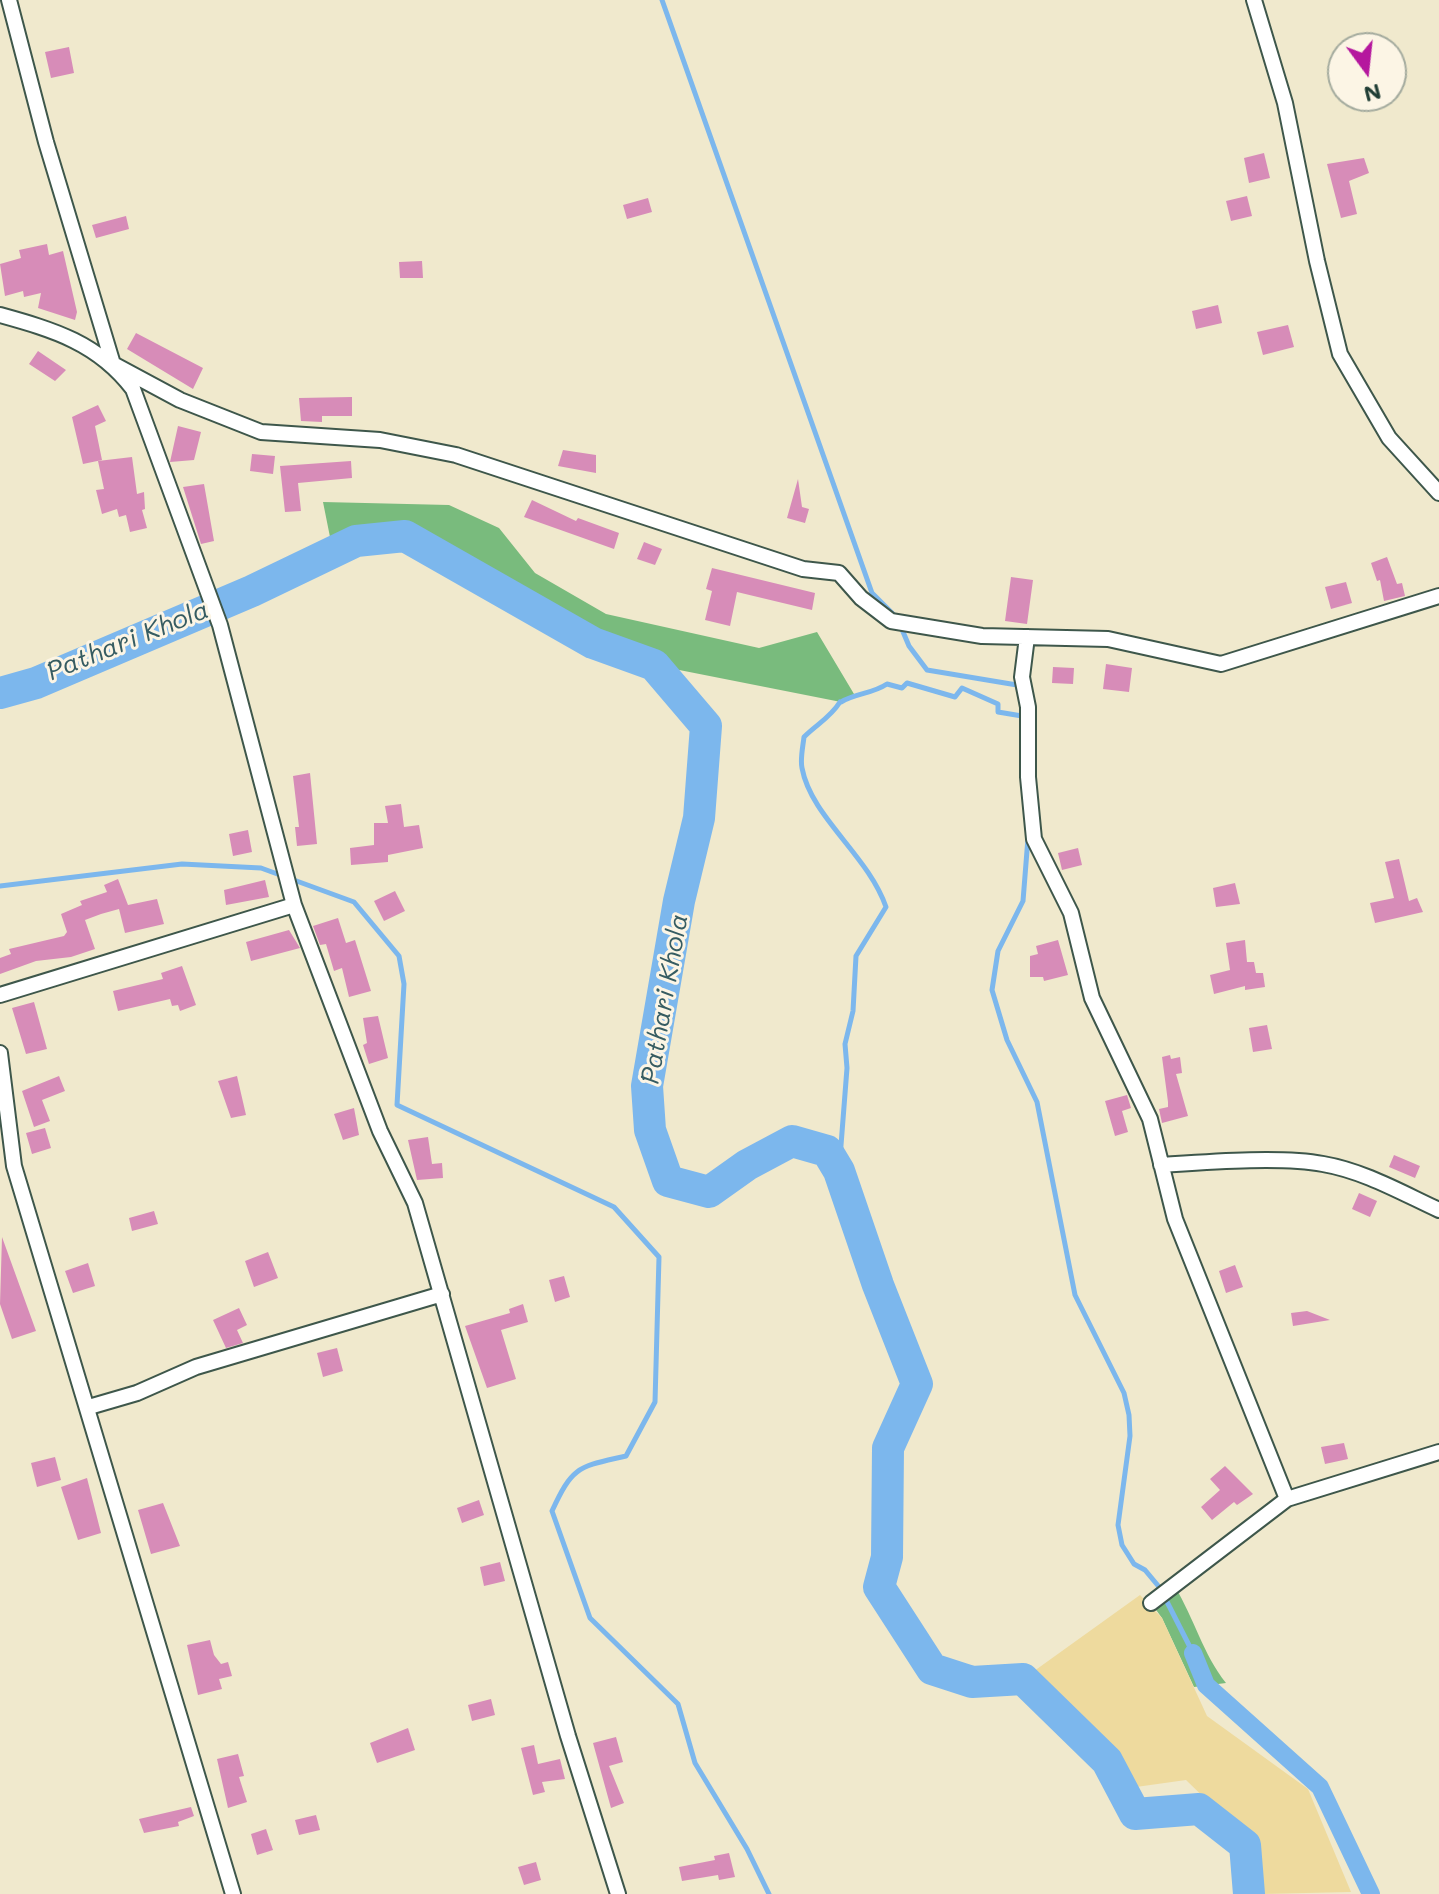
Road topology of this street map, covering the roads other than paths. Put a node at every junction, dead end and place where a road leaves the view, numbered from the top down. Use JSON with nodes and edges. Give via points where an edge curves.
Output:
{"nodes":[{"id":1,"x":9,"y":0,"type":"edge"},
{"id":2,"x":1254,"y":0,"type":"edge"},
{"id":3,"x":0,"y":315,"type":"edge"},
{"id":4,"x":113,"y":364,"type":"junction"},
{"id":5,"x":1439,"y":493,"type":"edge"},
{"id":6,"x":1439,"y":596,"type":"edge"},
{"id":7,"x":1027,"y":637,"type":"junction"},
{"id":8,"x":294,"y":905,"type":"junction"},
{"id":9,"x":0,"y":995,"type":"edge"},
{"id":10,"x":0,"y":1053,"type":"edge"},
{"id":11,"x":1161,"y":1165,"type":"junction"},
{"id":12,"x":1439,"y":1210,"type":"edge"},
{"id":13,"x":442,"y":1294,"type":"junction"},
{"id":14,"x":89,"y":1407,"type":"junction"},
{"id":15,"x":1439,"y":1452,"type":"edge"},
{"id":16,"x":1287,"y":1499,"type":"junction"},
{"id":17,"x":1151,"y":1603,"type":"dead end"},
{"id":18,"x":233,"y":1894,"type":"edge"},
{"id":19,"x":618,"y":1894,"type":"edge"}],
"edges":[{"from":1,"to":4,"type":"street"},
{"from":2,"to":5,"type":"street","via":[[1285,103],[1340,354],[1389,438]]},
{"from":3,"to":4,"type":"street","via":[[72,339]]},
{"from":4,"to":7,"type":"street","via":[[180,400],[261,432],[380,440],[456,455],[803,569],[839,573],[891,621],[982,636]]},
{"from":4,"to":8,"type":"street","via":[[133,389],[220,625]]},
{"from":6,"to":7,"type":"street","via":[[1221,664],[1108,639]]},
{"from":7,"to":11,"type":"street","via":[[1022,677],[1034,839],[1071,913],[1092,998],[1150,1119]]},
{"from":8,"to":9,"type":"street"},
{"from":8,"to":13,"type":"street","via":[[380,1131],[415,1203]]},
{"from":10,"to":14,"type":"street","via":[[14,1166]]},
{"from":11,"to":12,"type":"street","via":[[1321,1163],[1355,1172]]},
{"from":11,"to":16,"type":"street","via":[[1175,1219]]},
{"from":13,"to":14,"type":"street","via":[[196,1367]]},
{"from":13,"to":19,"type":"street"},
{"from":14,"to":18,"type":"street"},
{"from":15,"to":16,"type":"street"},
{"from":16,"to":17,"type":"street"}]}
